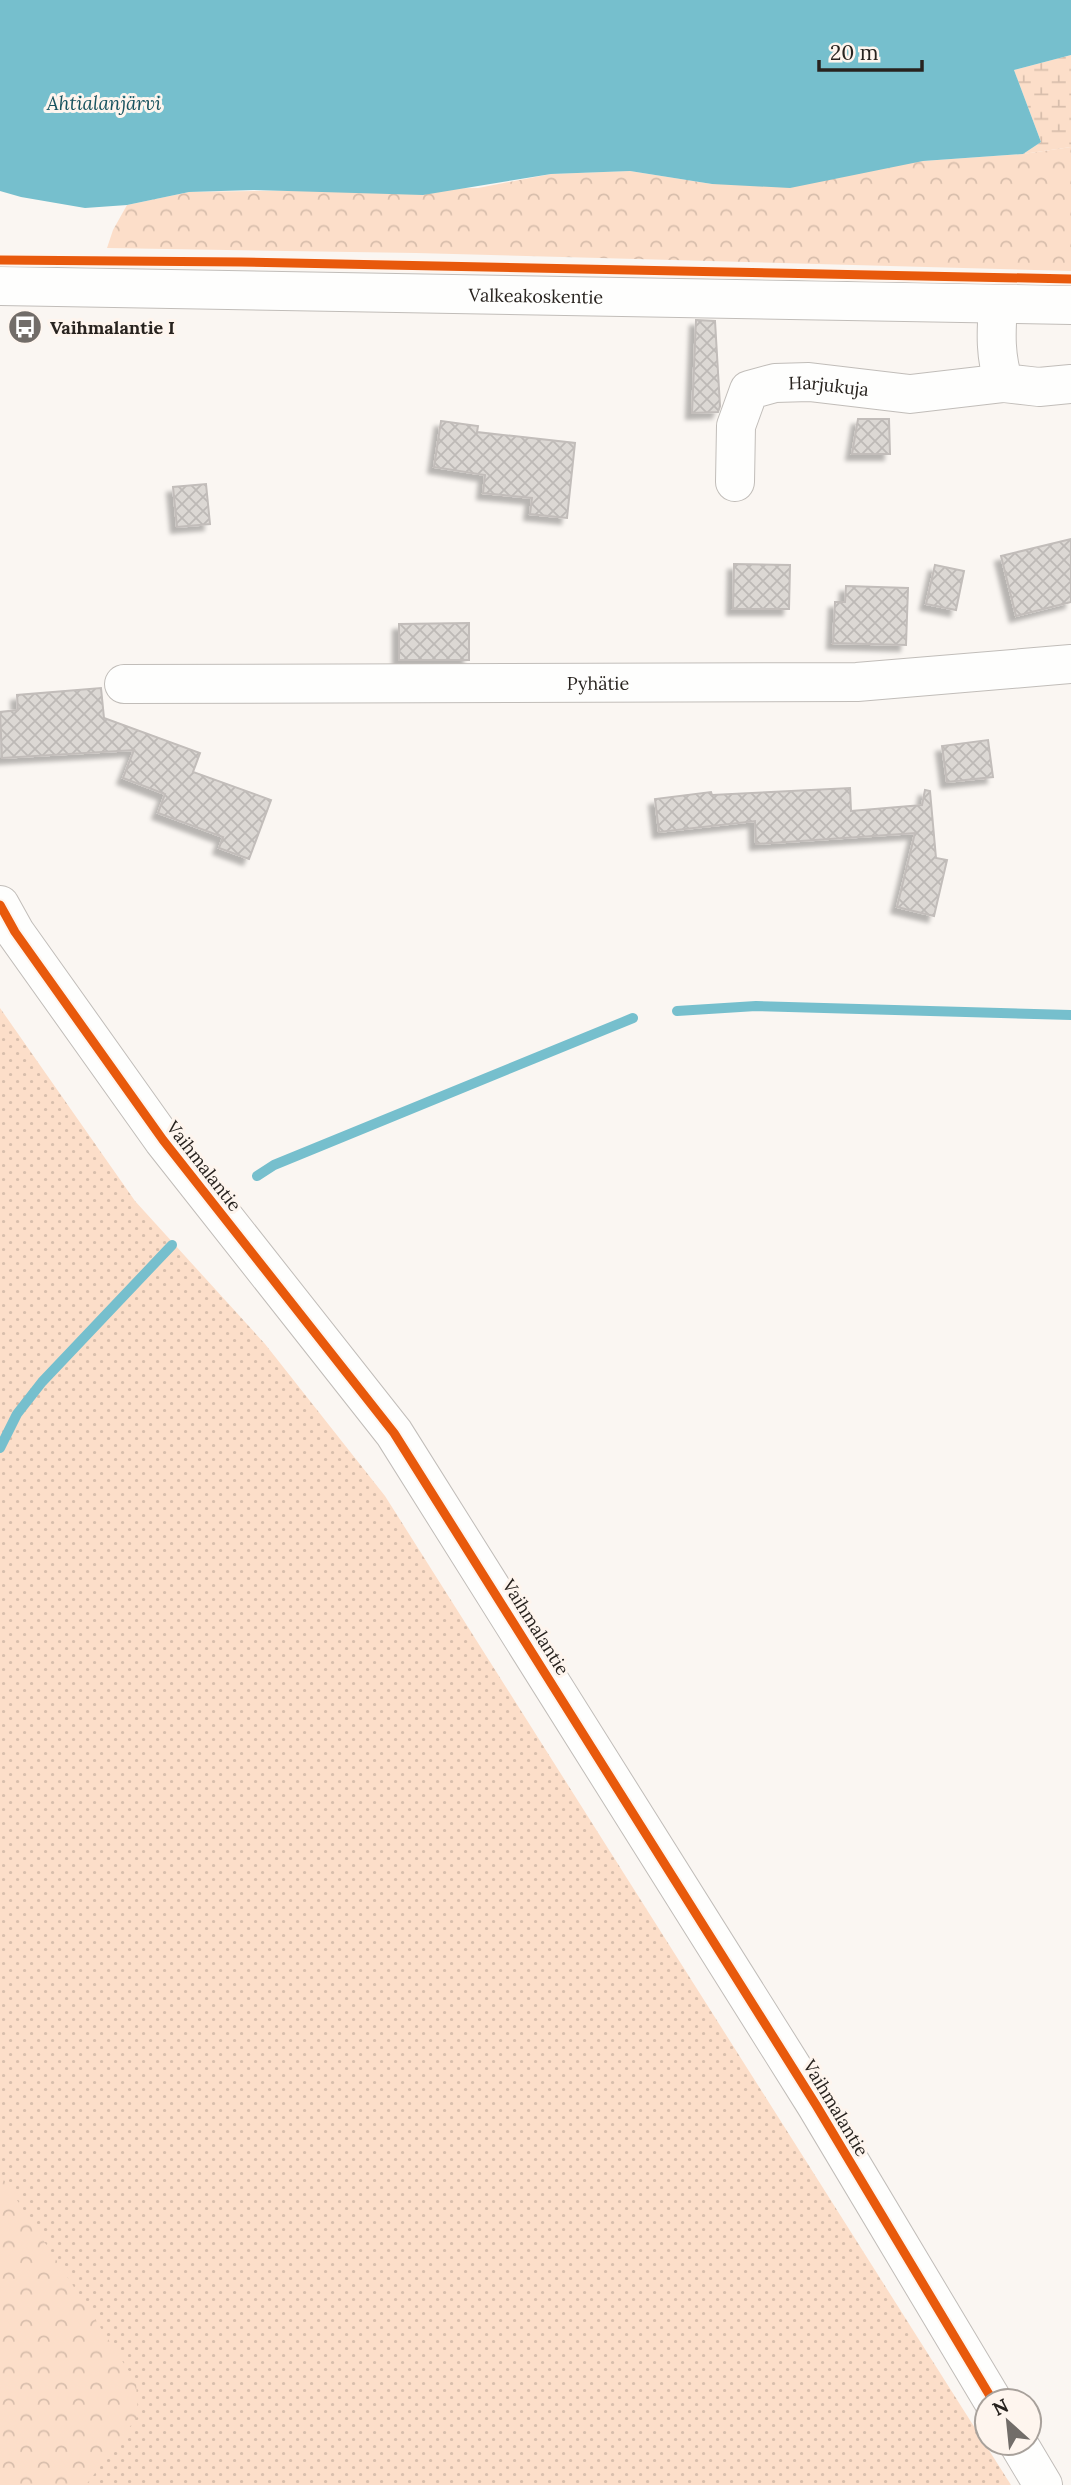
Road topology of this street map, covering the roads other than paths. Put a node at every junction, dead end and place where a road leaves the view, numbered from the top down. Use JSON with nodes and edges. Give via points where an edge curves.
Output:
{"nodes":[{"id":1,"x":0,"y":286,"type":"edge"},
{"id":2,"x":998,"y":305,"type":"junction"},
{"id":3,"x":1071,"y":305,"type":"edge"},
{"id":4,"x":1004,"y":383,"type":"junction"},
{"id":5,"x":1071,"y":384,"type":"edge"},
{"id":6,"x":734,"y":482,"type":"dead end"},
{"id":7,"x":1071,"y":664,"type":"edge"},
{"id":8,"x":124,"y":684,"type":"dead end"},
{"id":9,"x":0,"y":905,"type":"edge"},
{"id":10,"x":985,"y":2387,"type":"edge"},
{"id":11,"x":1026,"y":2457,"type":"edge"},
{"id":12,"x":1043,"y":2485,"type":"edge"}],
"edges":[{"from":1,"to":2,"type":"street","name":"Valkeakoskentie"},
{"from":2,"to":3,"type":"street","name":"Valkeakoskentie"},
{"from":2,"to":4,"type":"street","via":[[996,349]]},
{"from":4,"to":5,"type":"street","name":"Harjukuja"},
{"from":4,"to":6,"type":"street","name":"Harjukuja","via":[[910,394],[809,382],[775,383],[749,390],[736,426]]},
{"from":7,"to":8,"type":"street","name":"Pyhätie","via":[[857,682]]},
{"from":9,"to":10,"type":"street","name":"Vaihmalantie","via":[[163,1140],[394,1433],[816,2105]]},
{"from":11,"to":12,"type":"street"}]}
